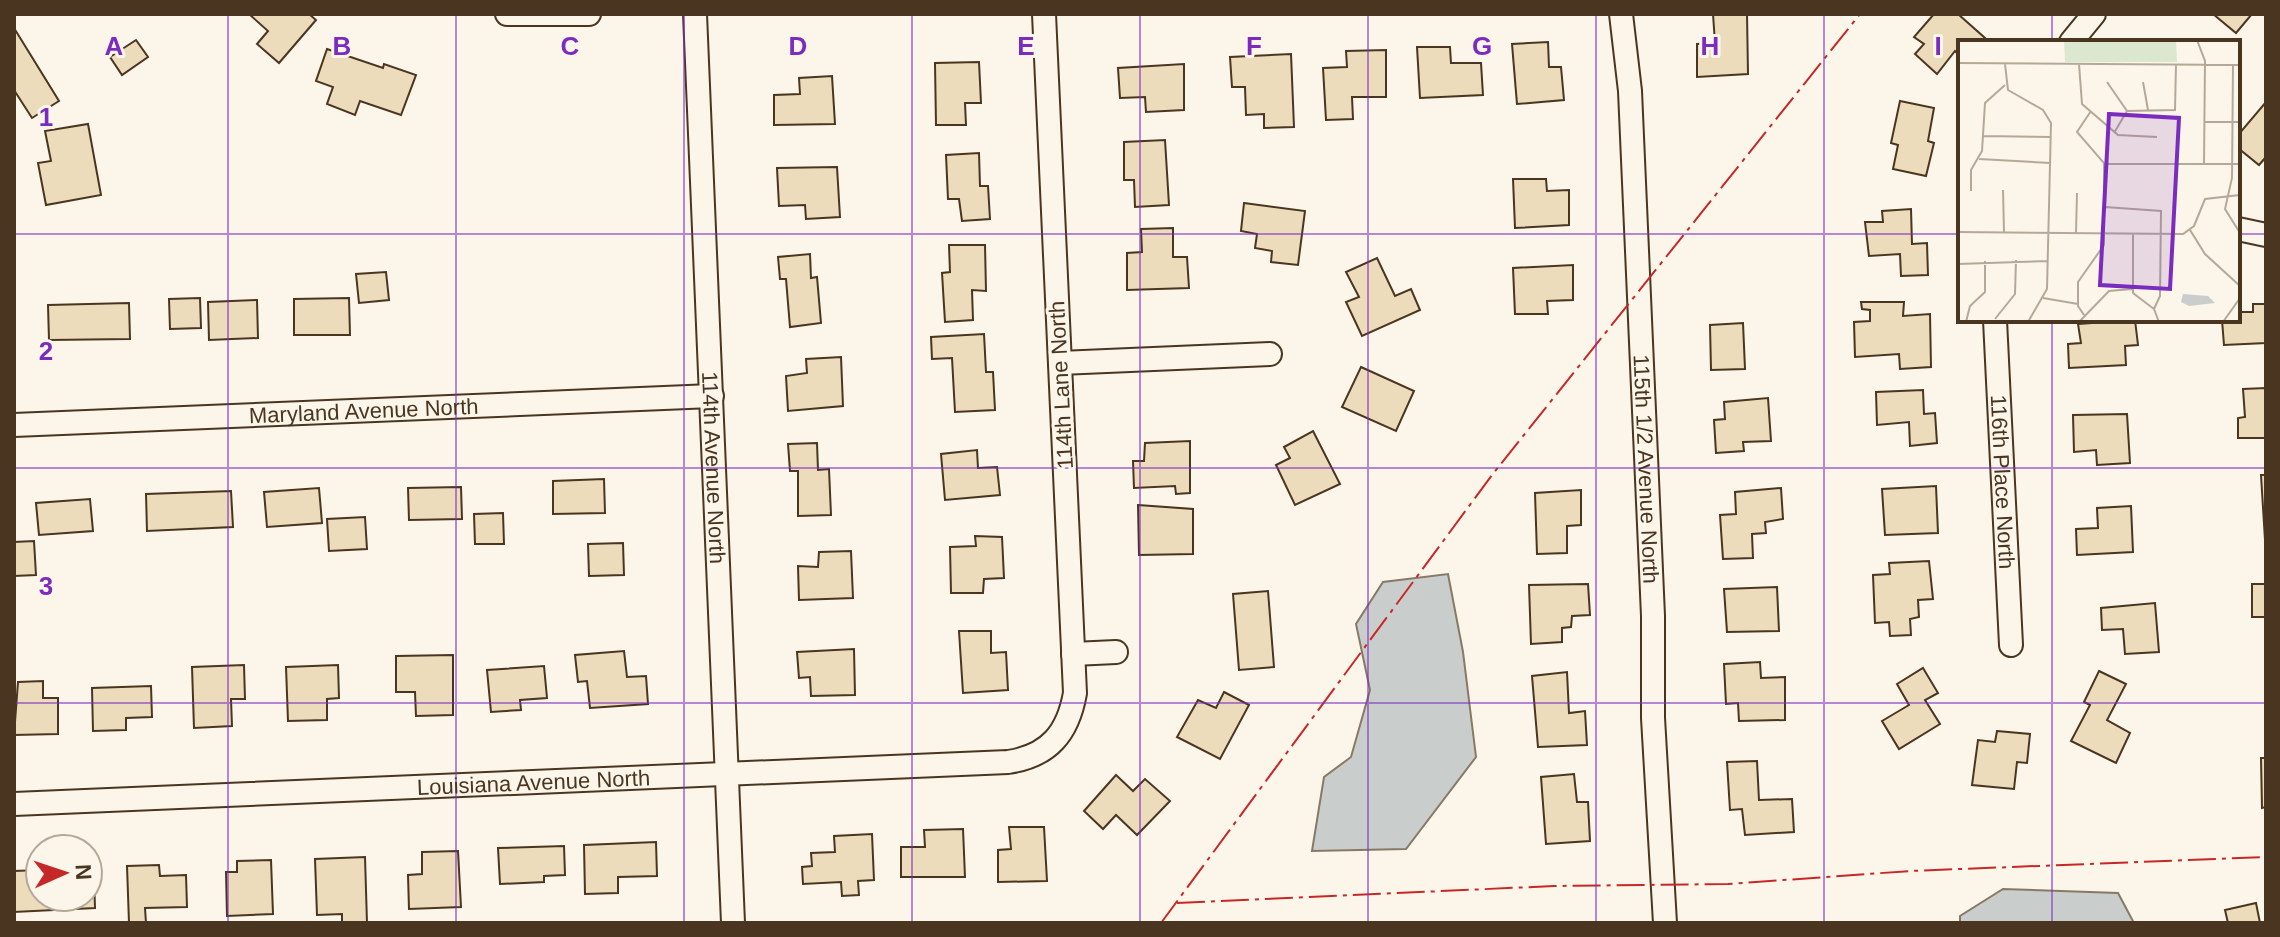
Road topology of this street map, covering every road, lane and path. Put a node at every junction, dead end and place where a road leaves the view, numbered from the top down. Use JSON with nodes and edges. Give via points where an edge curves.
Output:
{"nodes":[{"id":1,"x":507,"y":14,"type":"edge"},
{"id":2,"x":589,"y":14,"type":"edge"},
{"id":3,"x":695,"y":14,"type":"edge"},
{"id":4,"x":1044,"y":14,"type":"edge"},
{"id":5,"x":1621,"y":14,"type":"edge"},
{"id":6,"x":2094,"y":14,"type":"edge"},
{"id":7,"x":2073,"y":40,"type":"edge"},
{"id":8,"x":2240,"y":229,"type":"edge"},
{"id":9,"x":2266,"y":235,"type":"edge"},
{"id":10,"x":1995,"y":322,"type":"edge"},
{"id":11,"x":1270,"y":354,"type":"dead end"},
{"id":12,"x":1060,"y":363,"type":"junction"},
{"id":13,"x":712,"y":396,"type":"junction"},
{"id":14,"x":14,"y":425,"type":"edge"},
{"id":15,"x":2011,"y":645,"type":"dead end"},
{"id":16,"x":1116,"y":652,"type":"dead end"},
{"id":17,"x":1073,"y":654,"type":"junction"},
{"id":18,"x":1049,"y":748,"type":"joint"},
{"id":19,"x":727,"y":772,"type":"junction"},
{"id":20,"x":14,"y":804,"type":"edge"},
{"id":21,"x":733,"y":923,"type":"edge"},
{"id":22,"x":1665,"y":923,"type":"edge"}],
"edges":[{"from":1,"to":2,"type":"street"},
{"from":3,"to":13,"type":"street","name":"114th Avenue North"},
{"from":4,"to":12,"type":"street","name":"114th Lane North"},
{"from":5,"to":22,"type":"street","name":"115th 1/2 Avenue North","via":[[1630,91]]},
{"from":6,"to":7,"type":"street"},
{"from":8,"to":9,"type":"street"},
{"from":10,"to":15,"type":"street","name":"116th Place North"},
{"from":11,"to":12,"type":"street"},
{"from":12,"to":17,"type":"street","name":"114th Lane North"},
{"from":13,"to":14,"type":"street","name":"Maryland Avenue North"},
{"from":13,"to":19,"type":"street","name":"114th Avenue North"},
{"from":16,"to":17,"type":"street"},
{"from":17,"to":18,"type":"street","name":"114th Lane North","via":[[1072,713]]},
{"from":18,"to":19,"type":"street","name":"Louisiana Avenue North","via":[[1031,759],[1008,762]]},
{"from":19,"to":20,"type":"street","name":"Louisiana Avenue North"},
{"from":19,"to":21,"type":"street","name":"114th Avenue North"}]}
